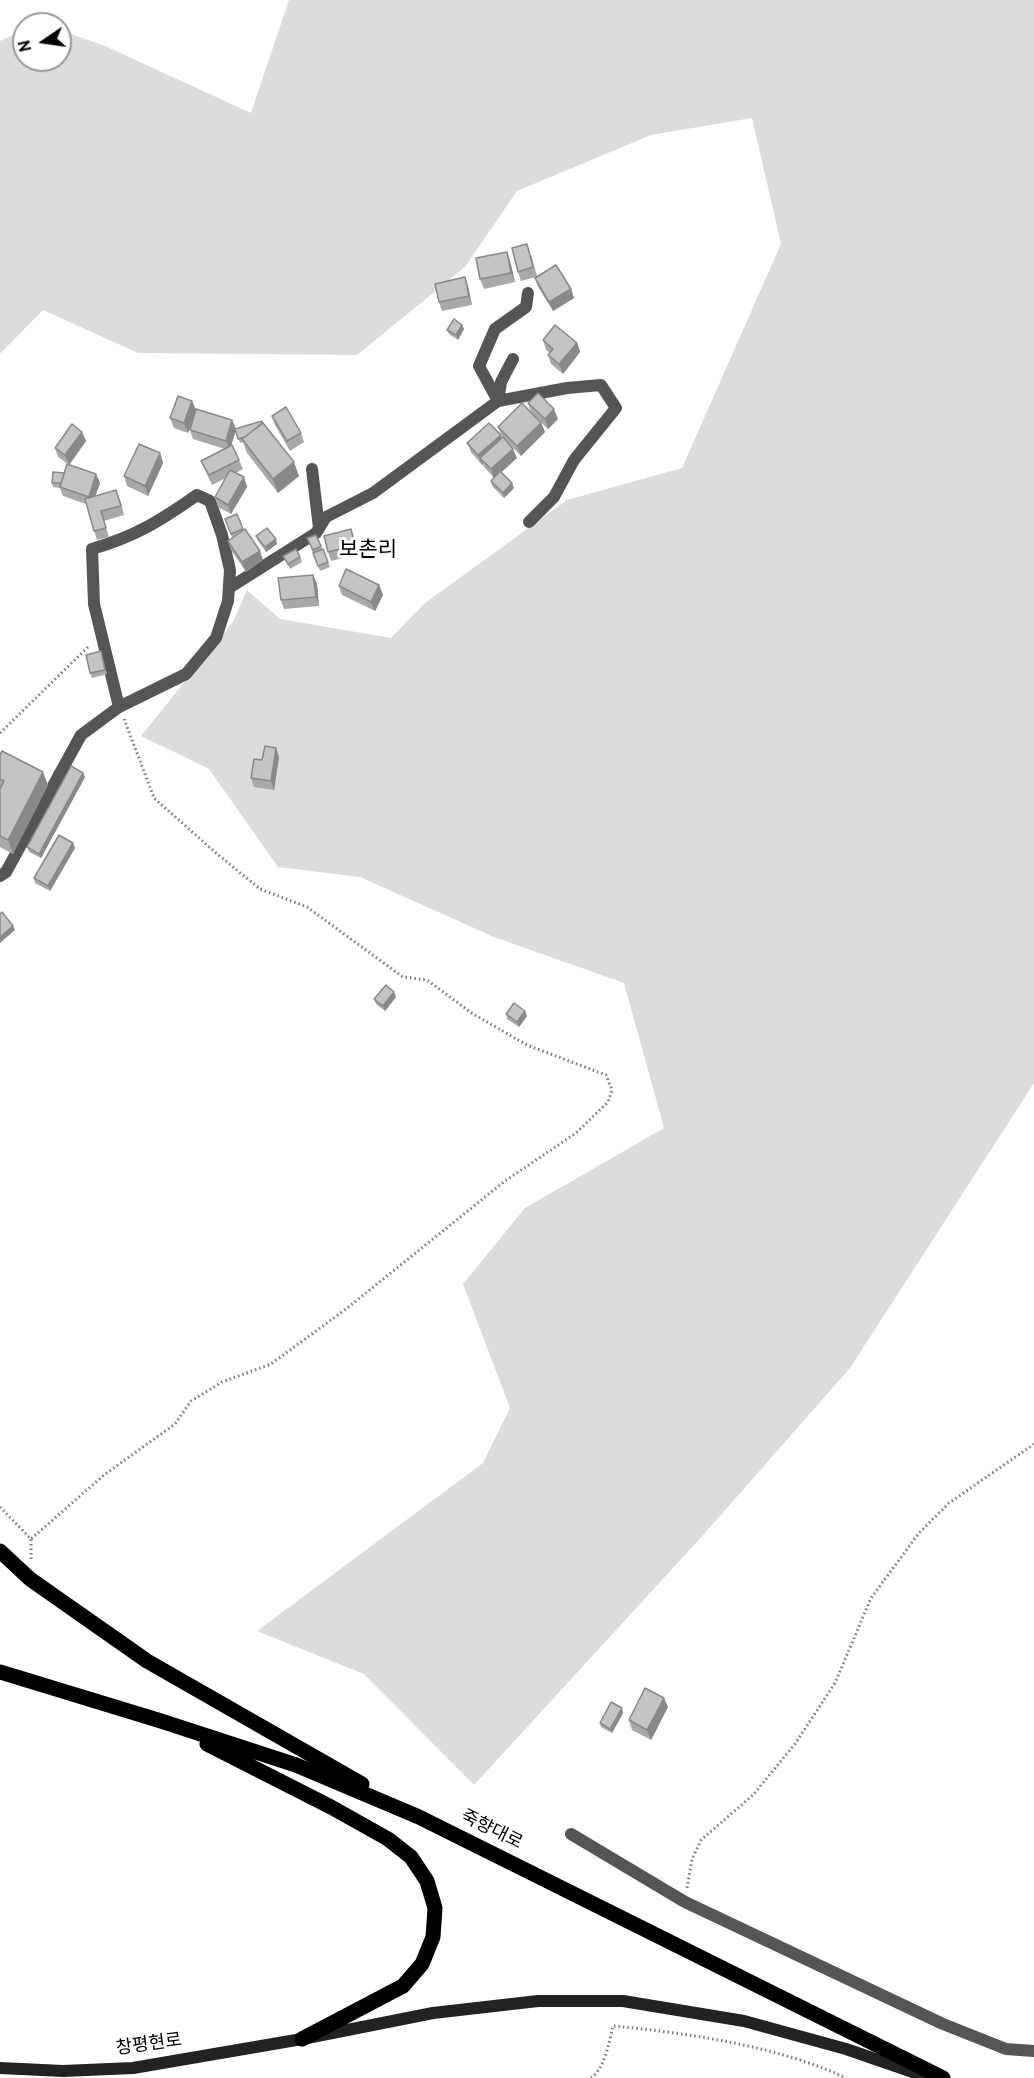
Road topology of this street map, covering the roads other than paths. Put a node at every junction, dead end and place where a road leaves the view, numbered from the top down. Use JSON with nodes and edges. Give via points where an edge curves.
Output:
{"nodes":[{"id":1,"x":528,"y":293,"type":"dead end"},
{"id":2,"x":513,"y":359,"type":"dead end"},
{"id":3,"x":498,"y":401,"type":"junction"},
{"id":4,"x":312,"y":469,"type":"dead end"},
{"id":5,"x":529,"y":522,"type":"dead end"},
{"id":6,"x":319,"y":528,"type":"junction"},
{"id":7,"x":229,"y":588,"type":"junction"},
{"id":8,"x":119,"y":707,"type":"junction"},
{"id":9,"x":0,"y":876,"type":"edge"},
{"id":10,"x":0,"y":1551,"type":"edge"},
{"id":11,"x":0,"y":1672,"type":"edge"},
{"id":12,"x":161,"y":1721,"type":"junction"},
{"id":13,"x":419,"y":1817,"type":"junction"},
{"id":14,"x":571,"y":1834,"type":"dead end"},
{"id":15,"x":302,"y":2039,"type":"junction"},
{"id":16,"x":1034,"y":2052,"type":"edge"},
{"id":17,"x":0,"y":2068,"type":"edge"},
{"id":18,"x":930,"y":2078,"type":"edge"},
{"id":19,"x":943,"y":2078,"type":"edge"}],
"edges":[{"from":1,"to":3,"type":"street","via":[[526,308],[495,329],[479,366]]},
{"from":2,"to":3,"type":"street","via":[[501,382]]},
{"from":3,"to":5,"type":"street","via":[[602,385],[616,408],[574,460],[554,497]]},
{"from":3,"to":6,"type":"street","via":[[373,493],[326,517]]},
{"from":4,"to":6,"type":"street"},
{"from":6,"to":7,"type":"street"},
{"from":7,"to":8,"type":"street","via":[[216,638],[186,674]]},
{"from":7,"to":8,"type":"street","via":[[230,570],[222,535],[210,501],[197,495],[157,523],[92,549],[94,604]]},
{"from":8,"to":9,"type":"street","via":[[81,735],[6,872]]},
{"from":10,"to":13,"type":"main road","via":[[30,1579],[147,1661]]},
{"from":11,"to":12,"type":"main road","name":"죽향대로"},
{"from":12,"to":13,"type":"main road","name":"죽향대로","via":[[296,1765]]},
{"from":12,"to":15,"type":"main road","via":[[388,1839],[411,1857],[428,1881],[435,1908],[434,1928],[422,1964],[403,1986]]},
{"from":13,"to":19,"type":"main road","name":"죽향대로"},
{"from":14,"to":16,"type":"street","via":[[685,1902],[943,2025],[1006,2049]]},
{"from":15,"to":17,"type":"main road","name":"창평현로","via":[[133,2068]]},
{"from":15,"to":18,"type":"main road","name":"창평현로","via":[[433,2013],[538,2001],[623,2001],[744,2021],[846,2049]]}]}
